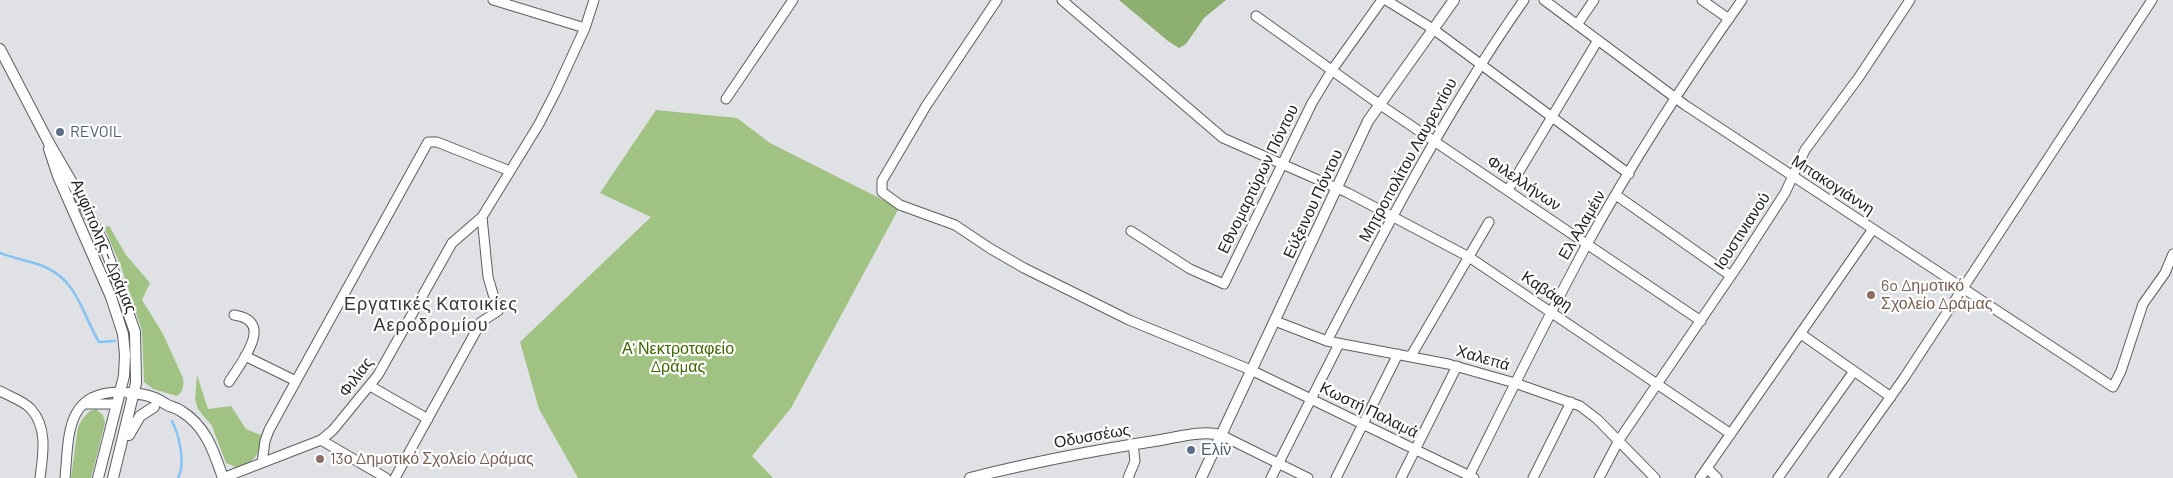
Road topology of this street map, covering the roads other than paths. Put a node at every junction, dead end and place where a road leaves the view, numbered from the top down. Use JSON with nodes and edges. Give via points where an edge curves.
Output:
{"nodes":[{"id":1,"x":493,"y":0,"type":"edge"},
{"id":2,"x":594,"y":0,"type":"edge"},
{"id":3,"x":793,"y":0,"type":"edge"},
{"id":4,"x":997,"y":0,"type":"edge"},
{"id":5,"x":1062,"y":0,"type":"edge"},
{"id":6,"x":1382,"y":0,"type":"edge"},
{"id":7,"x":1386,"y":0,"type":"edge"},
{"id":8,"x":1454,"y":0,"type":"edge"},
{"id":9,"x":1524,"y":0,"type":"edge"},
{"id":10,"x":1544,"y":0,"type":"edge"},
{"id":11,"x":1594,"y":0,"type":"edge"},
{"id":12,"x":1702,"y":0,"type":"edge"},
{"id":13,"x":1742,"y":0,"type":"edge"},
{"id":14,"x":1910,"y":0,"type":"edge"},
{"id":15,"x":2152,"y":0,"type":"edge"},
{"id":16,"x":1256,"y":16,"type":"dead end"},
{"id":17,"x":1729,"y":19,"type":"junction"},
{"id":18,"x":1577,"y":25,"type":"junction"},
{"id":19,"x":585,"y":28,"type":"junction"},
{"id":20,"x":1433,"y":29,"type":"junction"},
{"id":21,"x":1598,"y":40,"type":"junction"},
{"id":22,"x":0,"y":49,"type":"edge"},
{"id":23,"x":1481,"y":64,"type":"junction"},
{"id":24,"x":1332,"y":70,"type":"junction"},
{"id":25,"x":1676,"y":98,"type":"junction"},
{"id":26,"x":726,"y":99,"type":"dead end"},
{"id":27,"x":1380,"y":104,"type":"junction"},
{"id":28,"x":1551,"y":116,"type":"junction"},
{"id":29,"x":1434,"y":140,"type":"junction"},
{"id":30,"x":49,"y":143,"type":"junction"},
{"id":31,"x":1282,"y":164,"type":"junction"},
{"id":32,"x":510,"y":171,"type":"junction"},
{"id":33,"x":1629,"y":174,"type":"junction"},
{"id":34,"x":1792,"y":176,"type":"junction"},
{"id":35,"x":1337,"y":188,"type":"junction"},
{"id":36,"x":1508,"y":190,"type":"junction"},
{"id":37,"x":1616,"y":195,"type":"junction"},
{"id":38,"x":1392,"y":216,"type":"junction"},
{"id":39,"x":482,"y":217,"type":"junction"},
{"id":40,"x":1489,"y":222,"type":"dead end"},
{"id":41,"x":1873,"y":229,"type":"junction"},
{"id":42,"x":1131,"y":231,"type":"dead end"},
{"id":43,"x":1587,"y":244,"type":"junction"},
{"id":44,"x":2173,"y":254,"type":"edge"},
{"id":45,"x":1469,"y":257,"type":"junction"},
{"id":46,"x":1731,"y":276,"type":"junction"},
{"id":47,"x":2169,"y":276,"type":"edge"},
{"id":48,"x":1962,"y":287,"type":"junction"},
{"id":49,"x":1551,"y":311,"type":"junction"},
{"id":50,"x":234,"y":315,"type":"dead end"},
{"id":51,"x":1275,"y":321,"type":"junction"},
{"id":52,"x":1701,"y":321,"type":"junction"},
{"id":53,"x":1801,"y":334,"type":"junction"},
{"id":54,"x":1326,"y":341,"type":"junction"},
{"id":55,"x":1339,"y":344,"type":"junction"},
{"id":56,"x":1398,"y":354,"type":"junction"},
{"id":57,"x":245,"y":356,"type":"junction"},
{"id":58,"x":1410,"y":356,"type":"junction"},
{"id":59,"x":1457,"y":366,"type":"junction"},
{"id":60,"x":1251,"y":370,"type":"junction"},
{"id":61,"x":1854,"y":371,"type":"junction"},
{"id":62,"x":296,"y":381,"type":"junction"},
{"id":63,"x":229,"y":382,"type":"dead end"},
{"id":64,"x":1515,"y":383,"type":"junction"},
{"id":65,"x":1658,"y":383,"type":"junction"},
{"id":66,"x":370,"y":386,"type":"junction"},
{"id":67,"x":0,"y":391,"type":"edge"},
{"id":68,"x":120,"y":392,"type":"junction"},
{"id":69,"x":134,"y":393,"type":"junction"},
{"id":70,"x":1891,"y":397,"type":"junction"},
{"id":71,"x":1311,"y":399,"type":"junction"},
{"id":72,"x":1571,"y":402,"type":"junction"},
{"id":73,"x":85,"y":404,"type":"junction"},
{"id":74,"x":117,"y":404,"type":"junction"},
{"id":75,"x":131,"y":405,"type":"junction"},
{"id":76,"x":159,"y":405,"type":"junction"},
{"id":77,"x":428,"y":419,"type":"junction"},
{"id":78,"x":1363,"y":424,"type":"junction"},
{"id":79,"x":1731,"y":434,"type":"junction"},
{"id":80,"x":1221,"y":435,"type":"junction"},
{"id":81,"x":321,"y":440,"type":"junction"},
{"id":82,"x":1619,"y":440,"type":"junction"},
{"id":83,"x":1133,"y":444,"type":"junction"},
{"id":84,"x":1416,"y":450,"type":"junction"},
{"id":85,"x":262,"y":462,"type":"junction"},
{"id":86,"x":1278,"y":463,"type":"junction"},
{"id":87,"x":1707,"y":468,"type":"junction"},
{"id":88,"x":1470,"y":477,"type":"edge"},
{"id":89,"x":40,"y":478,"type":"edge"},
{"id":90,"x":65,"y":478,"type":"edge"},
{"id":91,"x":98,"y":478,"type":"edge"},
{"id":92,"x":113,"y":478,"type":"edge"},
{"id":93,"x":223,"y":478,"type":"edge"},
{"id":94,"x":386,"y":478,"type":"edge"},
{"id":95,"x":395,"y":478,"type":"edge"},
{"id":96,"x":970,"y":478,"type":"edge"},
{"id":97,"x":1128,"y":478,"type":"edge"},
{"id":98,"x":1201,"y":478,"type":"edge"},
{"id":99,"x":1271,"y":478,"type":"edge"},
{"id":100,"x":1308,"y":478,"type":"edge"},
{"id":101,"x":1336,"y":478,"type":"edge"},
{"id":102,"x":1401,"y":478,"type":"edge"},
{"id":103,"x":1533,"y":478,"type":"edge"},
{"id":104,"x":1599,"y":478,"type":"edge"},
{"id":105,"x":1655,"y":478,"type":"edge"},
{"id":106,"x":1700,"y":478,"type":"edge"},
{"id":107,"x":1717,"y":478,"type":"edge"},
{"id":108,"x":1778,"y":478,"type":"edge"},
{"id":109,"x":1833,"y":478,"type":"edge"}],
"edges":[{"from":1,"to":19,"type":"street"},
{"from":2,"to":19,"type":"street","name":"Φιλίας"},
{"from":3,"to":26,"type":"street"},
{"from":4,"to":60,"type":"street","name":"Κωστή Παλαμά","via":[[926,106],[882,181],[882,192],[900,205],[955,225],[1024,268],[1137,324]]},
{"from":5,"to":31,"type":"street","name":"Καβάφη","via":[[1219,136]]},
{"from":6,"to":24,"type":"street","name":"Εθνομαρτύρων Πόντου"},
{"from":7,"to":20,"type":"street"},
{"from":8,"to":20,"type":"main road","name":"Εύξεινου Πόντου"},
{"from":9,"to":23,"type":"street","name":"Μητροπολίτου Λαυρεντίου"},
{"from":10,"to":18,"type":"street","name":"Μπακογιάννη"},
{"from":11,"to":18,"type":"street"},
{"from":12,"to":17,"type":"street"},
{"from":13,"to":17,"type":"street","name":"Ελ Αλαμέιν"},
{"from":14,"to":34,"type":"street","name":"Ιουστινιανού","via":[[1805,150]]},
{"from":15,"to":48,"type":"street"},
{"from":16,"to":24,"type":"street","name":"Φιλελλήνων"},
{"from":17,"to":25,"type":"street","name":"Ελ Αλαμέιν"},
{"from":18,"to":21,"type":"street","name":"Μπακογιάννη"},
{"from":19,"to":32,"type":"street","name":"Φιλίας","via":[[543,116]]},
{"from":20,"to":23,"type":"street"},
{"from":20,"to":27,"type":"main road","name":"Εύξεινου Πόντου"},
{"from":21,"to":25,"type":"street","name":"Μπακογιάννη"},
{"from":21,"to":28,"type":"street"},
{"from":22,"to":30,"type":"main road","name":"Αμφίπολης - Δράμας"},
{"from":23,"to":28,"type":"street"},
{"from":23,"to":29,"type":"street","name":"Μητροπολίτου Λαυρεντίου"},
{"from":24,"to":27,"type":"street","name":"Φιλελλήνων"},
{"from":24,"to":31,"type":"street","name":"Εθνομαρτύρων Πόντου"},
{"from":25,"to":33,"type":"street","name":"Ελ Αλαμέιν"},
{"from":25,"to":34,"type":"street","name":"Μπακογιάννη"},
{"from":27,"to":29,"type":"street","name":"Φιλελλήνων"},
{"from":27,"to":35,"type":"main road","name":"Εύξεινου Πόντου"},
{"from":28,"to":33,"type":"street"},
{"from":28,"to":36,"type":"street"},
{"from":29,"to":36,"type":"street","name":"Φιλελλήνων"},
{"from":29,"to":38,"type":"street","name":"Μητροπολίτου Λαυρεντίου"},
{"from":30,"to":68,"type":"main road","name":"Αμφίπολης - Δράμας","via":[[58,176],[123,334],[125,368]]},
{"from":30,"to":69,"type":"main road","name":"Αμφίπολης - Δράμας","via":[[104,244],[135,332]]},
{"from":31,"to":35,"type":"street","name":"Καβάφη"},
{"from":31,"to":42,"type":"street","name":"Εθνομαρτύρων Πόντου","via":[[1224,284],[1195,272]]},
{"from":32,"to":39,"type":"street","name":"Φιλίας"},
{"from":32,"to":62,"type":"street","via":[[437,142],[428,142]]},
{"from":33,"to":37,"type":"street","name":"Ελ Αλαμέιν"},
{"from":34,"to":41,"type":"street","name":"Μπακογιάννη"},
{"from":34,"to":46,"type":"street","name":"Ιουστινιανού"},
{"from":35,"to":38,"type":"street","name":"Καβάφη"},
{"from":35,"to":51,"type":"main road","name":"Εύξεινου Πόντου"},
{"from":36,"to":43,"type":"street","name":"Φιλελλήνων"},
{"from":37,"to":43,"type":"street","name":"Ελ Αλαμέιν"},
{"from":37,"to":46,"type":"street"},
{"from":38,"to":45,"type":"street","name":"Καβάφη"},
{"from":38,"to":54,"type":"street","name":"Μητροπολίτου Λαυρεντίου"},
{"from":39,"to":66,"type":"street","name":"Φιλίας","via":[[452,242]]},
{"from":39,"to":77,"type":"street","via":[[488,277],[498,311],[481,322]]},
{"from":40,"to":45,"type":"street"},
{"from":41,"to":48,"type":"street","name":"Μπακογιάννη"},
{"from":41,"to":53,"type":"street"},
{"from":43,"to":49,"type":"street","name":"Ελ Αλαμέιν"},
{"from":43,"to":52,"type":"street","name":"Φιλελλήνων"},
{"from":44,"to":47,"type":"street"},
{"from":45,"to":49,"type":"street","name":"Καβάφη"},
{"from":45,"to":58,"type":"street"},
{"from":46,"to":52,"type":"street","name":"Ιουστινιανού"},
{"from":47,"to":48,"type":"street","name":"Μπακογιάννη","via":[[2143,304],[2113,387]]},
{"from":48,"to":70,"type":"street"},
{"from":49,"to":64,"type":"street","name":"Ελ Αλαμέιν"},
{"from":49,"to":65,"type":"street","name":"Καβάφη"},
{"from":50,"to":57,"type":"street","via":[[251,320],[255,330]]},
{"from":51,"to":54,"type":"street","name":"Χαλεπά"},
{"from":51,"to":60,"type":"main road","name":"Εύξεινου Πόντου"},
{"from":52,"to":65,"type":"street","name":"Ιουστινιανού"},
{"from":53,"to":61,"type":"street"},
{"from":53,"to":79,"type":"street"},
{"from":54,"to":55,"type":"street","name":"Χαλεπά"},
{"from":55,"to":56,"type":"street","name":"Χαλεπά"},
{"from":55,"to":71,"type":"street"},
{"from":56,"to":58,"type":"street","name":"Χαλεπά"},
{"from":56,"to":78,"type":"street"},
{"from":57,"to":62,"type":"street"},
{"from":57,"to":63,"type":"street"},
{"from":58,"to":59,"type":"street","name":"Χαλεπά"},
{"from":59,"to":64,"type":"street","name":"Χαλεπά"},
{"from":59,"to":84,"type":"street"},
{"from":60,"to":71,"type":"street","name":"Κωστή Παλαμά"},
{"from":60,"to":80,"type":"main road","name":"Εύξεινου Πόντου"},
{"from":61,"to":70,"type":"street"},
{"from":61,"to":108,"type":"street"},
{"from":62,"to":85,"type":"street","via":[[267,436]]},
{"from":64,"to":72,"type":"street","name":"Χαλεπά"},
{"from":64,"to":88,"type":"street","name":"Ελ Αλαμέιν"},
{"from":65,"to":79,"type":"street","name":"Καβάφη"},
{"from":65,"to":82,"type":"street","name":"Ιουστινιανού"},
{"from":66,"to":77,"type":"street"},
{"from":66,"to":81,"type":"street","name":"Φιλίας"},
{"from":67,"to":89,"type":"street","via":[[30,408],[40,422],[43,444]]},
{"from":68,"to":69,"type":"main road"},
{"from":68,"to":73,"type":"street","via":[[93,396]]},
{"from":68,"to":74,"type":"main road","name":"Αμφίπολης - Δράμας"},
{"from":69,"to":75,"type":"main road","name":"Αμφίπολης - Δράμας"},
{"from":69,"to":76,"type":"main road","via":[[156,397]]},
{"from":70,"to":109,"type":"street"},
{"from":71,"to":78,"type":"street","name":"Κωστή Παλαμά"},
{"from":71,"to":86,"type":"street"},
{"from":72,"to":82,"type":"street","name":"Χαλεπά","via":[[1593,414]]},
{"from":72,"to":103,"type":"street"},
{"from":73,"to":74,"type":"street"},
{"from":73,"to":90,"type":"street","via":[[72,422]]},
{"from":74,"to":75,"type":"main road"},
{"from":74,"to":91,"type":"main road","name":"Αμφίπολης - Δράμας"},
{"from":75,"to":76,"type":"main road"},
{"from":75,"to":92,"type":"main road","name":"Αμφίπολης - Δράμας"},
{"from":76,"to":92,"type":"main road","via":[[144,412],[133,425]]},
{"from":76,"to":93,"type":"main road","via":[[175,408],[202,429]]},
{"from":77,"to":95,"type":"street"},
{"from":78,"to":84,"type":"street","name":"Κωστή Παλαμά"},
{"from":78,"to":101,"type":"street"},
{"from":79,"to":87,"type":"street"},
{"from":80,"to":83,"type":"main road","name":"Οδυσσέως","via":[[1207,433]]},
{"from":80,"to":86,"type":"street"},
{"from":80,"to":98,"type":"main road","name":"Εύξεινου Πόντου"},
{"from":81,"to":85,"type":"street","name":"Φιλίας"},
{"from":81,"to":94,"type":"street"},
{"from":82,"to":104,"type":"street","name":"Ιουστινιανού"},
{"from":82,"to":105,"type":"street","name":"Χαλεπά"},
{"from":83,"to":96,"type":"main road","name":"Οδυσσέως"},
{"from":83,"to":97,"type":"street","via":[[1135,461]]},
{"from":84,"to":88,"type":"street","name":"Κωστή Παλαμά"},
{"from":84,"to":102,"type":"street"},
{"from":85,"to":93,"type":"street","name":"Φιλίας"},
{"from":86,"to":99,"type":"street"},
{"from":86,"to":100,"type":"street"},
{"from":87,"to":106,"type":"street"},
{"from":87,"to":107,"type":"street"}]}
